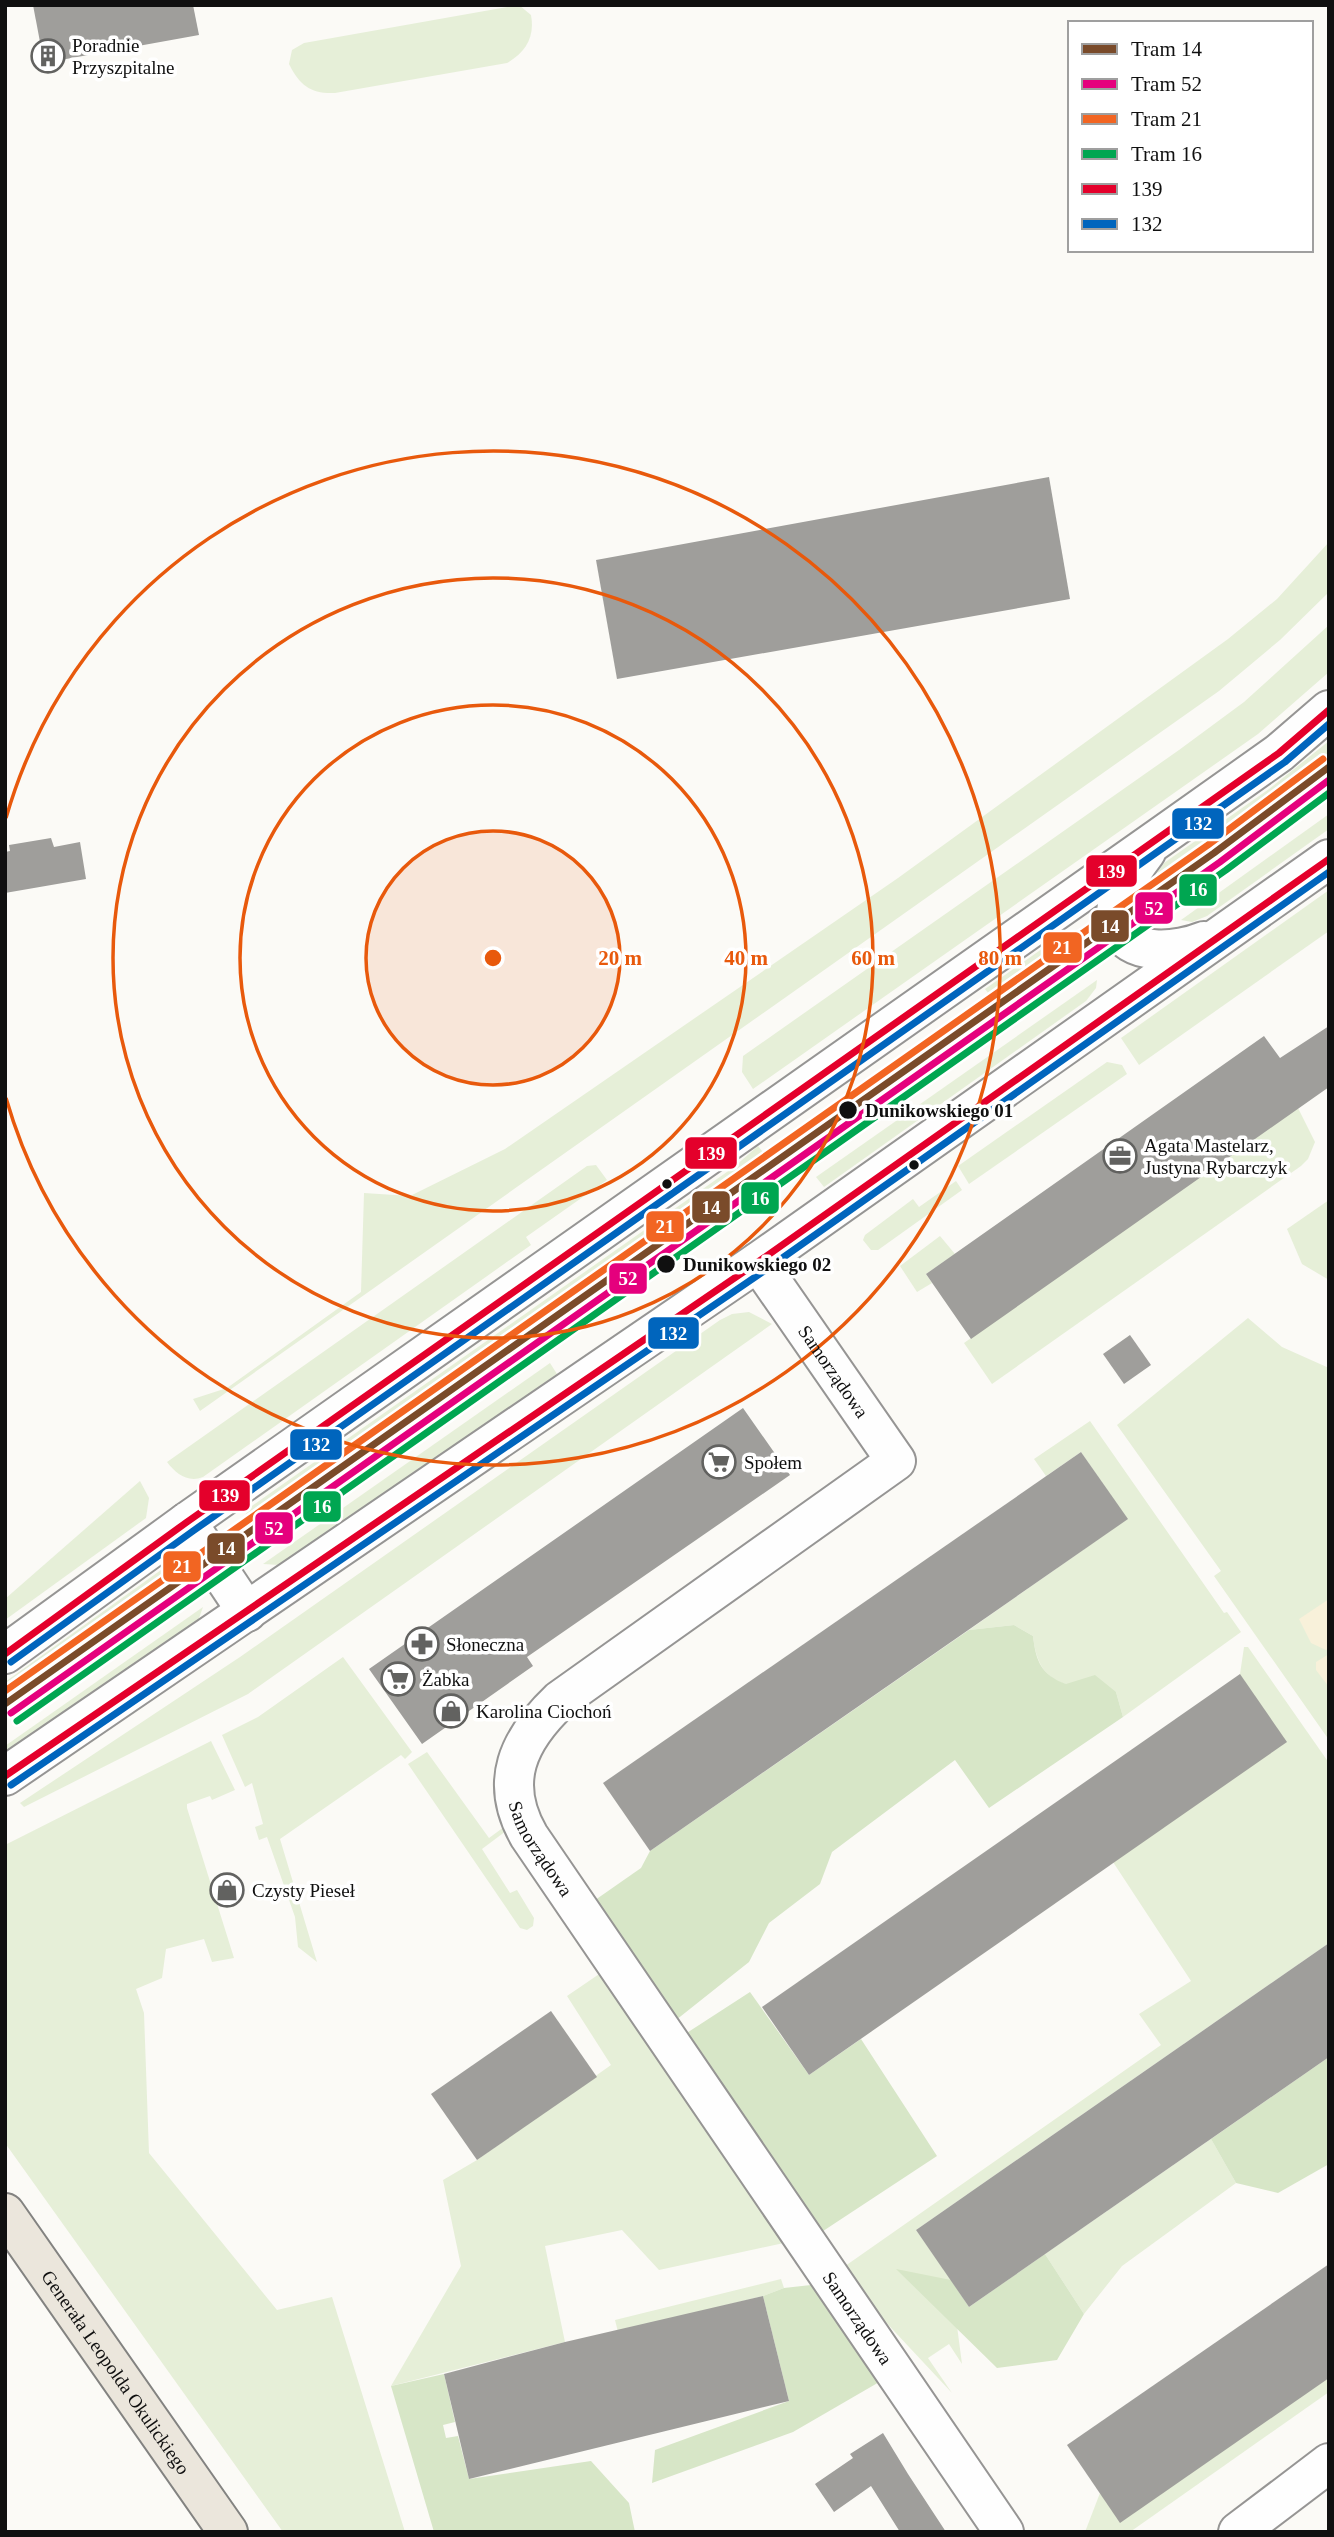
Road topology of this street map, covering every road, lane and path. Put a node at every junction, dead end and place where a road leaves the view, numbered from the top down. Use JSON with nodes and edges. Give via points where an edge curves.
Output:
{"nodes":[{"id":1,"x":1329,"y":710,"type":"edge"},
{"id":2,"x":1160,"y":838,"type":"junction"},
{"id":3,"x":1329,"y":859,"type":"edge"},
{"id":4,"x":1222,"y":933,"type":"junction"},
{"id":5,"x":758,"y":1262,"type":"junction"},
{"id":6,"x":187,"y":1522,"type":"junction"},
{"id":7,"x":247,"y":1612,"type":"junction"},
{"id":8,"x":5,"y":1654,"type":"edge"},
{"id":9,"x":5,"y":1776,"type":"edge"},
{"id":10,"x":5,"y":2213,"type":"edge"},
{"id":11,"x":1329,"y":2463,"type":"edge"},
{"id":12,"x":228,"y":2532,"type":"edge"},
{"id":13,"x":1004,"y":2532,"type":"edge"},
{"id":14,"x":1238,"y":2532,"type":"edge"}],
"edges":[{"from":1,"to":2,"type":"street","via":[[1279,753]]},
{"from":2,"to":4,"type":"street","via":[[1127,881],[1116,914],[1119,929],[1132,942],[1166,950],[1195,945]]},
{"from":2,"to":6,"type":"street"},
{"from":3,"to":4,"type":"street"},
{"from":4,"to":5,"type":"street"},
{"from":5,"to":7,"type":"street"},
{"from":5,"to":13,"type":"street","name":"Samorządowa","via":[[896,1461],[560,1699],[523,1746],[514,1781],[515,1801],[530,1836]]},
{"from":6,"to":7,"type":"street"},
{"from":6,"to":8,"type":"street"},
{"from":7,"to":9,"type":"street"},
{"from":10,"to":12,"type":"main road","name":"Generała Leopolda Okulickiego"},
{"from":11,"to":14,"type":"street"}]}
